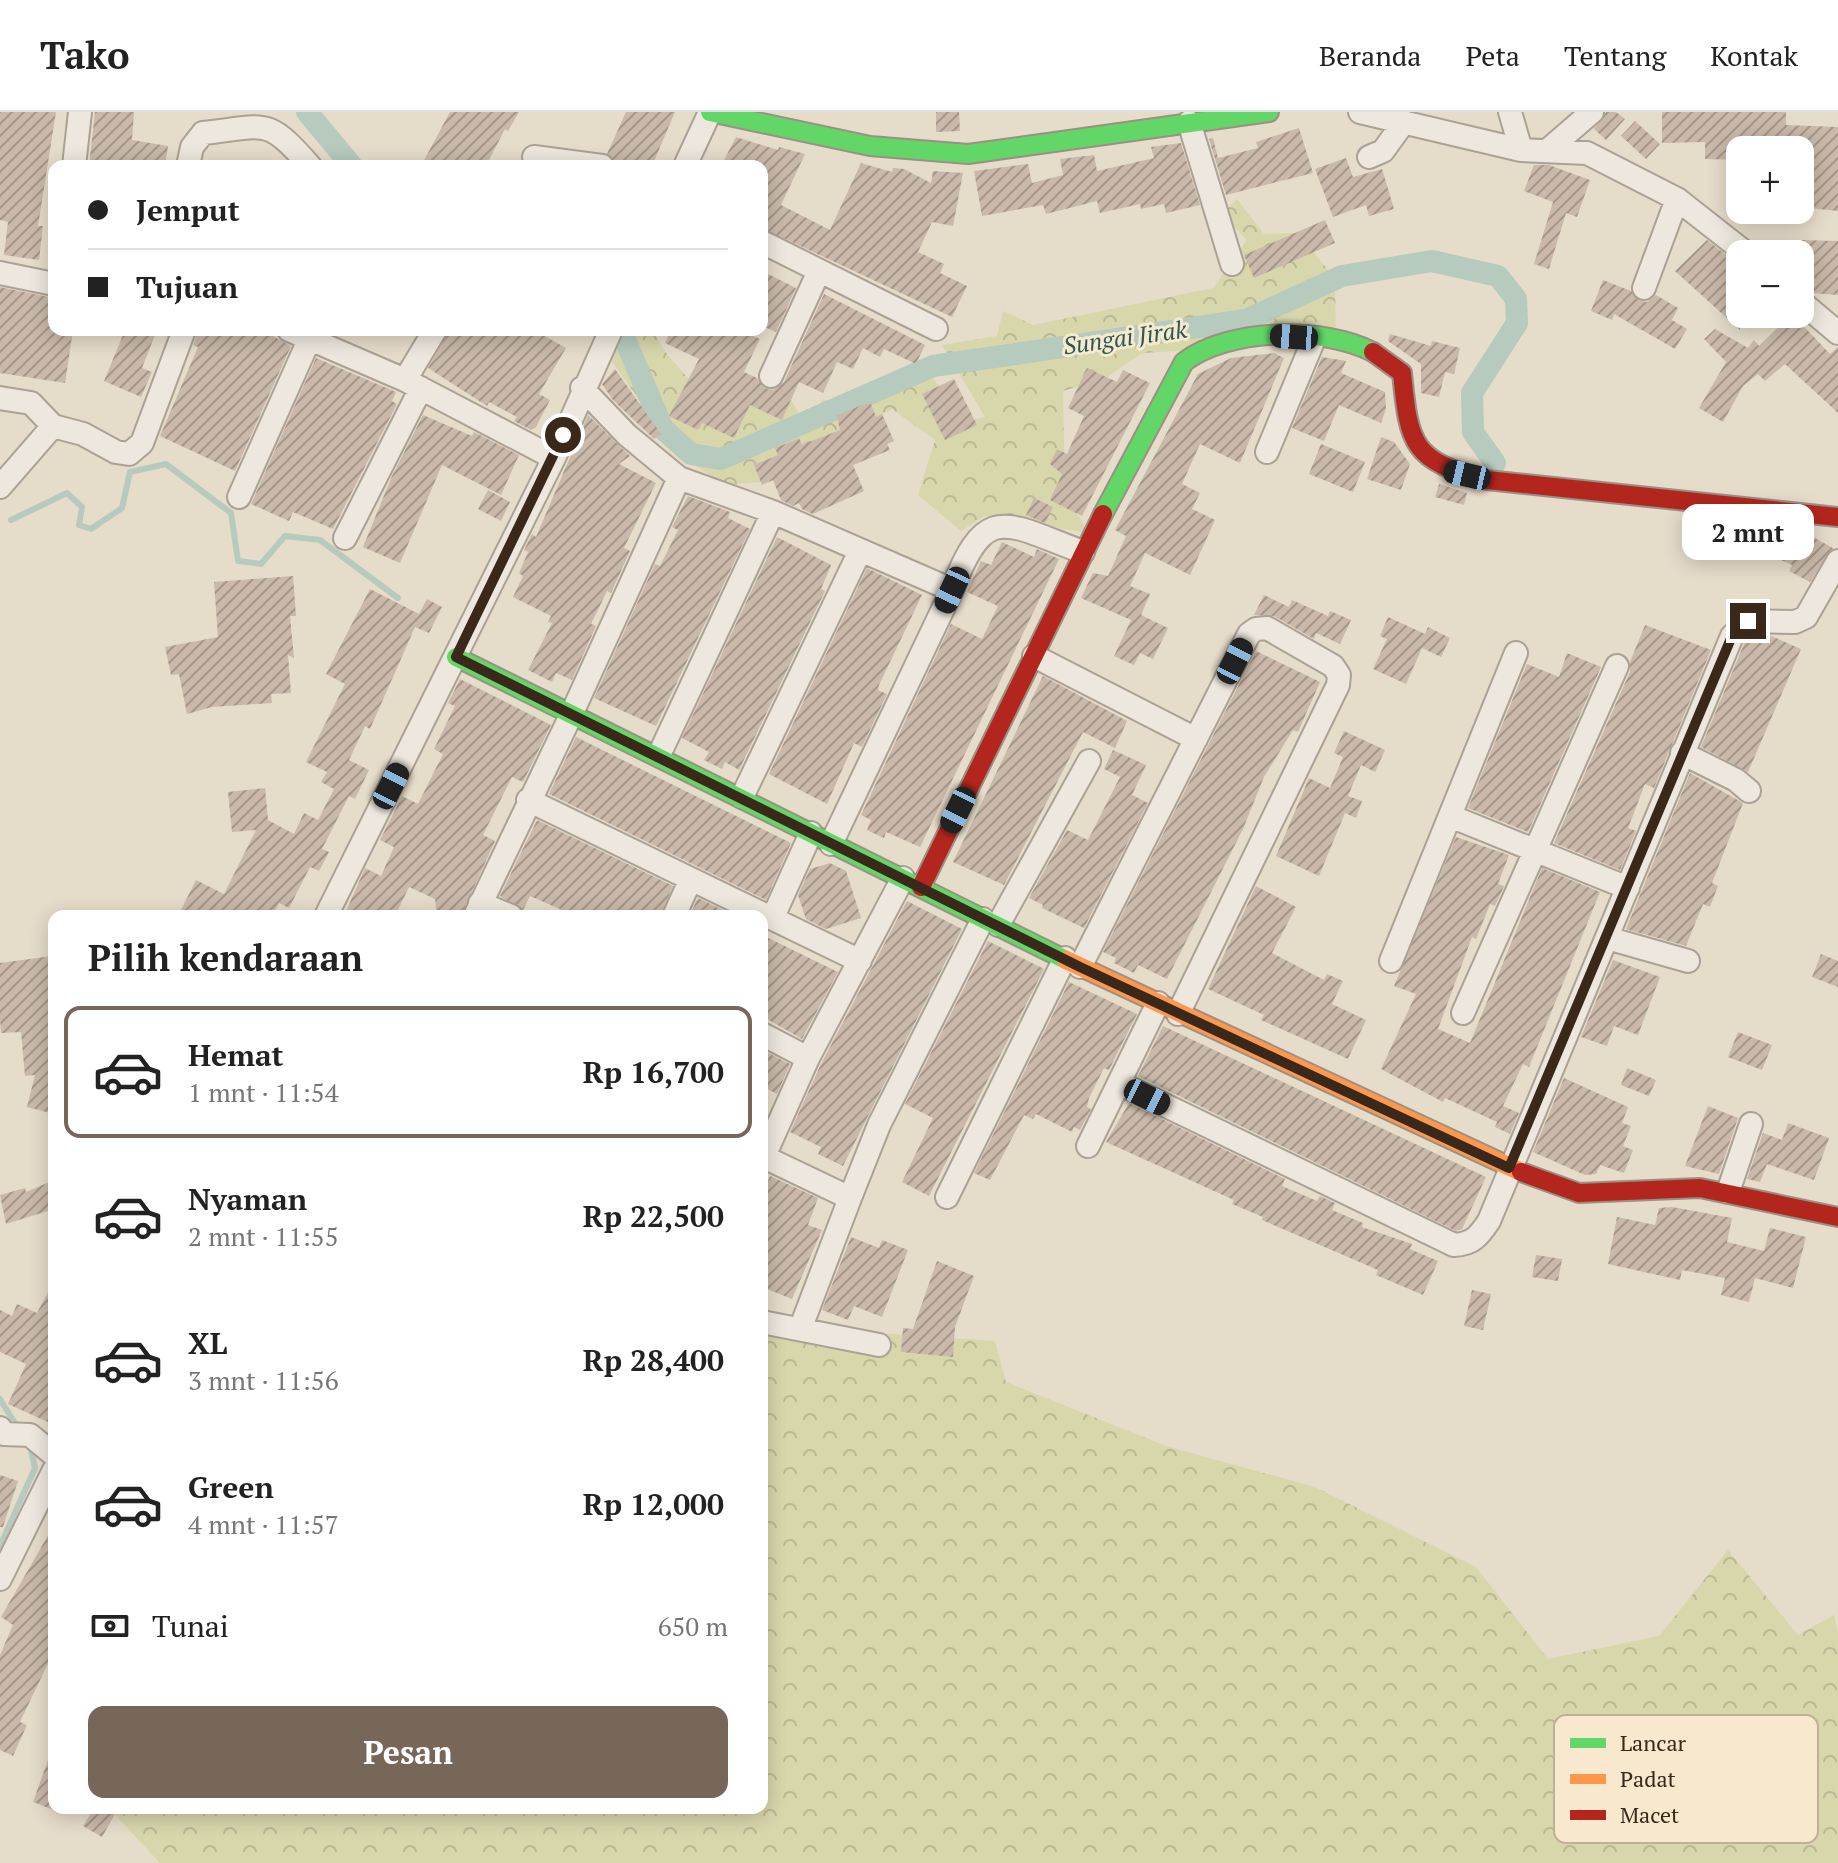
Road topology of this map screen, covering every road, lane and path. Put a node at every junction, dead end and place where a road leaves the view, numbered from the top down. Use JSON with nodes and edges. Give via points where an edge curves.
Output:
{"nodes":[{"id":1,"x":80,"y":112,"type":"edge"},
{"id":2,"x":710,"y":112,"type":"edge"},
{"id":3,"x":1269,"y":112,"type":"edge"},
{"id":4,"x":1360,"y":112,"type":"edge"},
{"id":5,"x":1510,"y":112,"type":"edge"},
{"id":6,"x":1592,"y":112,"type":"edge"},
{"id":7,"x":1189,"y":122,"type":"junction"},
{"id":8,"x":1404,"y":122,"type":"junction"},
{"id":9,"x":1549,"y":149,"type":"junction"},
{"id":10,"x":1521,"y":150,"type":"junction"},
{"id":11,"x":534,"y":157,"type":"dead end"},
{"id":12,"x":1369,"y":157,"type":"dead end"},
{"id":13,"x":75,"y":160,"type":"edge"},
{"id":14,"x":189,"y":160,"type":"edge"},
{"id":15,"x":305,"y":160,"type":"edge"},
{"id":16,"x":557,"y":160,"type":"edge"},
{"id":17,"x":688,"y":160,"type":"edge"},
{"id":18,"x":1677,"y":199,"type":"junction"},
{"id":19,"x":1729,"y":240,"type":"edge"},
{"id":20,"x":768,"y":245,"type":"edge"},
{"id":21,"x":1232,"y":264,"type":"dead end"},
{"id":22,"x":819,"y":271,"type":"junction"},
{"id":23,"x":0,"y":273,"type":"edge"},
{"id":24,"x":48,"y":283,"type":"edge"},
{"id":25,"x":1644,"y":288,"type":"dead end"},
{"id":26,"x":1814,"y":313,"type":"edge"},
{"id":27,"x":936,"y":329,"type":"dead end"},
{"id":28,"x":1838,"y":333,"type":"edge"},
{"id":29,"x":182,"y":336,"type":"edge"},
{"id":30,"x":299,"y":336,"type":"edge"},
{"id":31,"x":301,"y":336,"type":"edge"},
{"id":32,"x":433,"y":336,"type":"edge"},
{"id":33,"x":608,"y":336,"type":"edge"},
{"id":34,"x":1314,"y":339,"type":"junction"},
{"id":35,"x":771,"y":376,"type":"dead end"},
{"id":36,"x":413,"y":384,"type":"junction"},
{"id":37,"x":582,"y":388,"type":"junction"},
{"id":38,"x":0,"y":398,"type":"edge"},
{"id":39,"x":53,"y":426,"type":"junction"},
{"id":40,"x":1267,"y":452,"type":"dead end"},
{"id":41,"x":554,"y":458,"type":"junction"},
{"id":42,"x":679,"y":478,"type":"junction"},
{"id":43,"x":0,"y":487,"type":"edge"},
{"id":44,"x":239,"y":497,"type":"dead end"},
{"id":45,"x":773,"y":512,"type":"junction"},
{"id":46,"x":1838,"y":517,"type":"edge"},
{"id":47,"x":345,"y":538,"type":"dead end"},
{"id":48,"x":860,"y":551,"type":"junction"},
{"id":49,"x":1083,"y":552,"type":"junction"},
{"id":50,"x":1838,"y":561,"type":"edge"},
{"id":51,"x":952,"y":590,"type":"junction"},
{"id":52,"x":1516,"y":653,"type":"dead end"},
{"id":53,"x":1034,"y":656,"type":"junction"},
{"id":54,"x":456,"y":657,"type":"junction"},
{"id":55,"x":1617,"y":666,"type":"dead end"},
{"id":56,"x":572,"y":713,"type":"junction"},
{"id":57,"x":1196,"y":739,"type":"junction"},
{"id":58,"x":1682,"y":753,"type":"junction"},
{"id":59,"x":659,"y":755,"type":"junction"},
{"id":60,"x":1089,"y":761,"type":"dead end"},
{"id":61,"x":1749,"y":791,"type":"dead end"},
{"id":62,"x":742,"y":797,"type":"junction"},
{"id":63,"x":528,"y":800,"type":"junction"},
{"id":64,"x":1450,"y":816,"type":"junction"},
{"id":65,"x":821,"y":838,"type":"junction"},
{"id":66,"x":1535,"y":850,"type":"junction"},
{"id":67,"x":691,"y":879,"type":"junction"},
{"id":68,"x":912,"y":883,"type":"junction"},
{"id":69,"x":1628,"y":888,"type":"junction"},
{"id":70,"x":477,"y":909,"type":"edge"},
{"id":71,"x":329,"y":910,"type":"edge"},
{"id":72,"x":677,"y":910,"type":"edge"},
{"id":73,"x":758,"y":910,"type":"edge"},
{"id":74,"x":768,"y":915,"type":"edge"},
{"id":75,"x":773,"y":917,"type":"junction"},
{"id":76,"x":990,"y":922,"type":"junction"},
{"id":77,"x":1607,"y":938,"type":"junction"},
{"id":78,"x":860,"y":961,"type":"junction"},
{"id":79,"x":1391,"y":961,"type":"dead end"},
{"id":80,"x":1688,"y":961,"type":"dead end"},
{"id":81,"x":1073,"y":962,"type":"junction"},
{"id":82,"x":1168,"y":1008,"type":"junction"},
{"id":83,"x":1463,"y":1013,"type":"dead end"},
{"id":84,"x":768,"y":1037,"type":"edge"},
{"id":85,"x":808,"y":1058,"type":"junction"},
{"id":86,"x":1119,"y":1083,"type":"junction"},
{"id":87,"x":1751,"y":1124,"type":"dead end"},
{"id":88,"x":1088,"y":1146,"type":"dead end"},
{"id":89,"x":768,"y":1147,"type":"edge"},
{"id":90,"x":768,"y":1160,"type":"edge"},
{"id":91,"x":1509,"y":1168,"type":"junction"},
{"id":92,"x":1728,"y":1192,"type":"junction"},
{"id":93,"x":947,"y":1197,"type":"dead end"},
{"id":94,"x":850,"y":1198,"type":"junction"},
{"id":95,"x":1838,"y":1217,"type":"edge"},
{"id":96,"x":768,"y":1323,"type":"edge"},
{"id":97,"x":801,"y":1327,"type":"junction"},
{"id":98,"x":879,"y":1345,"type":"dead end"},
{"id":99,"x":2,"y":1431,"type":"edge"},
{"id":100,"x":48,"y":1450,"type":"edge"},
{"id":101,"x":48,"y":1482,"type":"edge"},
{"id":102,"x":0,"y":1579,"type":"edge"}],
"edges":[{"from":1,"to":13,"type":"street"},
{"from":2,"to":7,"type":"street","via":[[942,155]]},
{"from":2,"to":17,"type":"street"},
{"from":3,"to":7,"type":"street"},
{"from":4,"to":8,"type":"street"},
{"from":5,"to":10,"type":"street"},
{"from":6,"to":9,"type":"street"},
{"from":7,"to":21,"type":"street"},
{"from":8,"to":10,"type":"street"},
{"from":8,"to":12,"type":"street","via":[[1383,151]]},
{"from":9,"to":10,"type":"street"},
{"from":9,"to":18,"type":"street","via":[[1587,153]]},
{"from":11,"to":16,"type":"street"},
{"from":14,"to":15,"type":"street","via":[[203,133],[264,126],[280,132]]},
{"from":18,"to":19,"type":"street"},
{"from":18,"to":25,"type":"street"},
{"from":20,"to":22,"type":"street"},
{"from":22,"to":27,"type":"street"},
{"from":22,"to":35,"type":"street"},
{"from":23,"to":24,"type":"street"},
{"from":26,"to":28,"type":"street"},
{"from":29,"to":39,"type":"street","via":[[138,449],[116,452],[83,434]]},
{"from":30,"to":44,"type":"street"},
{"from":31,"to":36,"type":"street"},
{"from":32,"to":36,"type":"street"},
{"from":33,"to":37,"type":"street"},
{"from":34,"to":40,"type":"street"},
{"from":34,"to":46,"type":"street","via":[[1363,347],[1402,373],[1407,425],[1423,452],[1446,471],[1487,480]]},
{"from":34,"to":49,"type":"street","via":[[1242,338],[1196,349],[1184,362]]},
{"from":36,"to":41,"type":"street"},
{"from":36,"to":47,"type":"street"},
{"from":37,"to":41,"type":"street"},
{"from":37,"to":42,"type":"street"},
{"from":38,"to":39,"type":"street","via":[[31,403]]},
{"from":39,"to":43,"type":"street"},
{"from":41,"to":54,"type":"street"},
{"from":42,"to":45,"type":"street"},
{"from":42,"to":56,"type":"street"},
{"from":45,"to":48,"type":"street"},
{"from":45,"to":59,"type":"street"},
{"from":48,"to":51,"type":"street"},
{"from":48,"to":62,"type":"street"},
{"from":49,"to":51,"type":"street","via":[[1015,527],[991,527],[967,551]]},
{"from":49,"to":53,"type":"street"},
{"from":50,"to":58,"type":"street","via":[[1806,617],[1795,622],[1760,619],[1737,628]]},
{"from":51,"to":65,"type":"street"},
{"from":52,"to":64,"type":"street"},
{"from":53,"to":57,"type":"street"},
{"from":53,"to":68,"type":"street"},
{"from":54,"to":56,"type":"street"},
{"from":54,"to":71,"type":"street"},
{"from":55,"to":66,"type":"street"},
{"from":56,"to":59,"type":"street"},
{"from":56,"to":63,"type":"street"},
{"from":57,"to":81,"type":"street"},
{"from":57,"to":82,"type":"street","via":[[1256,629],[1267,628],[1333,666],[1339,675]]},
{"from":58,"to":61,"type":"street"},
{"from":58,"to":69,"type":"street"},
{"from":59,"to":62,"type":"street"},
{"from":60,"to":76,"type":"street"},
{"from":62,"to":65,"type":"street"},
{"from":63,"to":67,"type":"street"},
{"from":63,"to":70,"type":"street"},
{"from":64,"to":66,"type":"street"},
{"from":64,"to":79,"type":"street"},
{"from":65,"to":68,"type":"street"},
{"from":65,"to":75,"type":"street"},
{"from":66,"to":69,"type":"street"},
{"from":66,"to":83,"type":"street"},
{"from":67,"to":72,"type":"street"},
{"from":67,"to":73,"type":"street"},
{"from":68,"to":76,"type":"street"},
{"from":68,"to":78,"type":"street"},
{"from":69,"to":77,"type":"street"},
{"from":74,"to":75,"type":"street"},
{"from":75,"to":78,"type":"street"},
{"from":76,"to":81,"type":"street"},
{"from":76,"to":94,"type":"street","via":[[879,1125]]},
{"from":77,"to":80,"type":"street"},
{"from":77,"to":91,"type":"street"},
{"from":78,"to":85,"type":"street"},
{"from":81,"to":82,"type":"street"},
{"from":81,"to":93,"type":"street"},
{"from":82,"to":86,"type":"street"},
{"from":82,"to":91,"type":"street"},
{"from":84,"to":85,"type":"street"},
{"from":85,"to":89,"type":"street"},
{"from":86,"to":88,"type":"street"},
{"from":86,"to":91,"type":"street","via":[[1454,1245],[1478,1237]]},
{"from":87,"to":92,"type":"street"},
{"from":90,"to":94,"type":"street"},
{"from":91,"to":92,"type":"street","via":[[1579,1193],[1679,1188]]},
{"from":92,"to":95,"type":"street"},
{"from":94,"to":97,"type":"street"},
{"from":96,"to":97,"type":"street"},
{"from":97,"to":98,"type":"street"},
{"from":99,"to":100,"type":"street","via":[[30,1435]]},
{"from":101,"to":102,"type":"street"}]}
